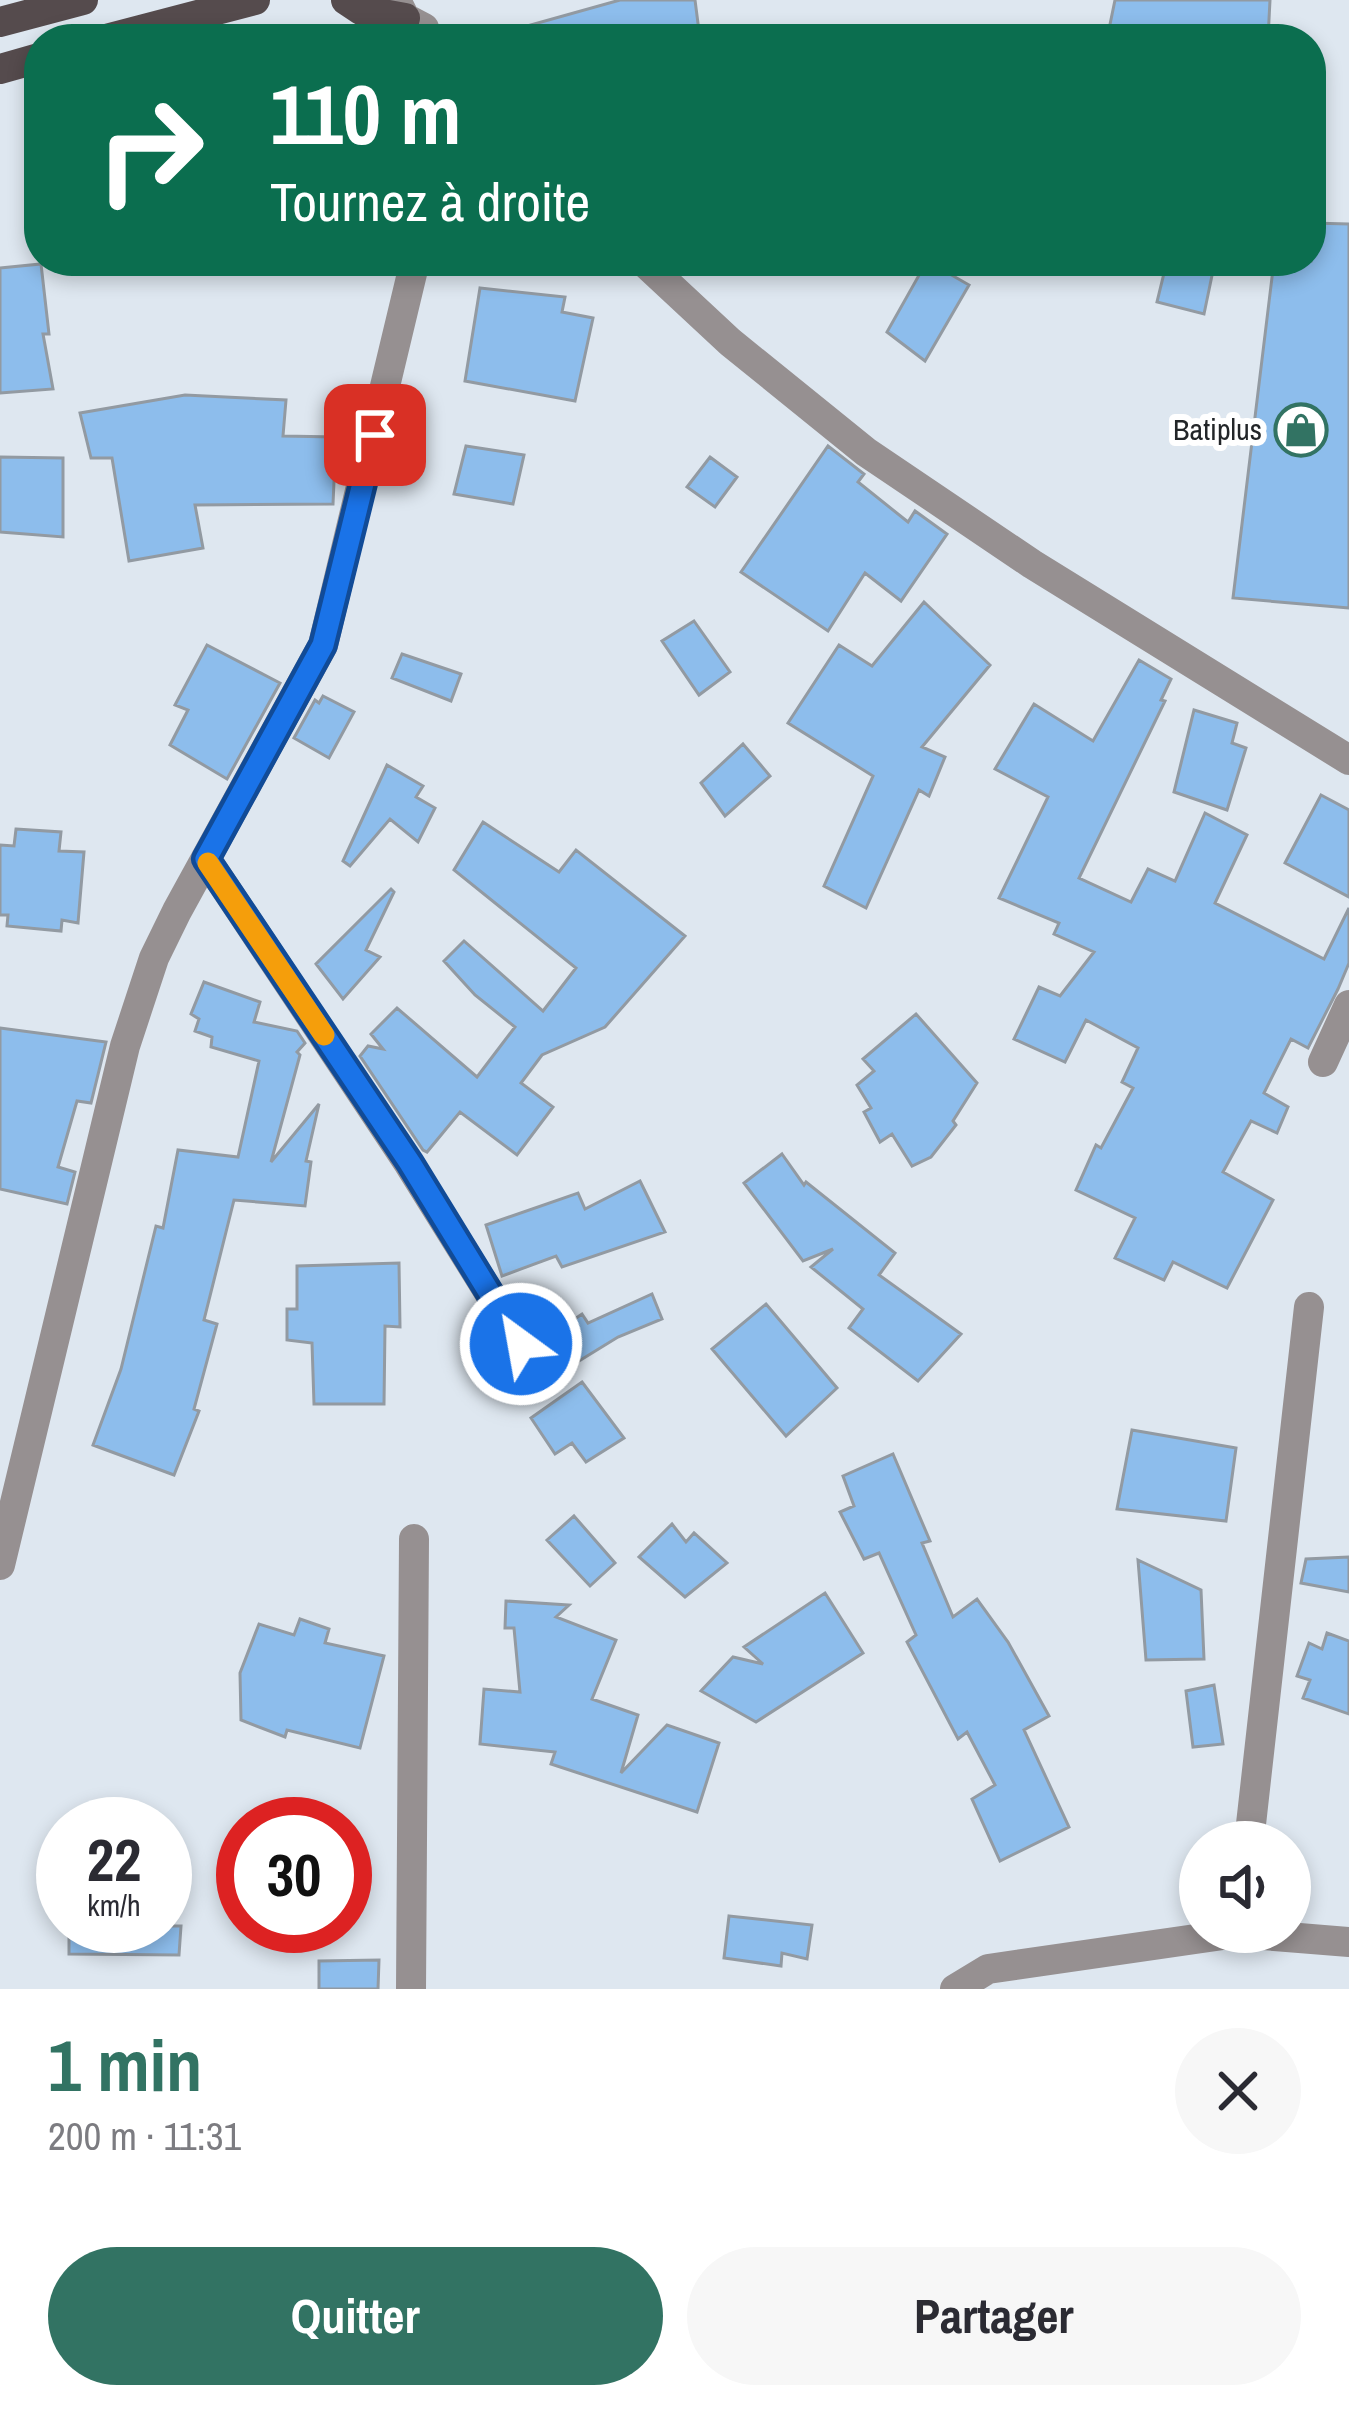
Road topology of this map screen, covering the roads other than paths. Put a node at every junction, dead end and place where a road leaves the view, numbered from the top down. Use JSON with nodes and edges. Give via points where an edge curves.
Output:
{"nodes":[{"id":1,"x":83,"y":0,"type":"edge"},
{"id":2,"x":255,"y":0,"type":"edge"},
{"id":3,"x":346,"y":0,"type":"edge"},
{"id":4,"x":417,"y":17,"type":"edge"},
{"id":5,"x":0,"y":22,"type":"edge"},
{"id":6,"x":163,"y":24,"type":"edge"},
{"id":7,"x":411,"y":276,"type":"edge"},
{"id":8,"x":659,"y":276,"type":"edge"},
{"id":9,"x":1349,"y":760,"type":"edge"},
{"id":10,"x":206,"y":859,"type":"junction"},
{"id":11,"x":1349,"y":1005,"type":"edge"},
{"id":12,"x":1323,"y":1062,"type":"dead end"},
{"id":13,"x":1309,"y":1307,"type":"dead end"},
{"id":14,"x":521,"y":1344,"type":"dead end"},
{"id":15,"x":414,"y":1539,"type":"dead end"},
{"id":16,"x":0,"y":1565,"type":"edge"},
{"id":17,"x":1251,"y":1821,"type":"edge"},
{"id":18,"x":1311,"y":1939,"type":"edge"},
{"id":19,"x":1179,"y":1941,"type":"edge"},
{"id":20,"x":1349,"y":1942,"type":"edge"},
{"id":21,"x":412,"y":1989,"type":"edge"},
{"id":22,"x":956,"y":1989,"type":"edge"}],
"edges":[{"from":1,"to":5,"type":"main road"},
{"from":2,"to":6,"type":"main road"},
{"from":3,"to":4,"type":"main road","via":[[361,10]]},
{"from":7,"to":10,"type":"street","via":[[323,645]]},
{"from":8,"to":9,"type":"street","via":[[866,452]]},
{"from":10,"to":14,"type":"street"},
{"from":10,"to":16,"type":"street","via":[[154,958],[125,1046]]},
{"from":11,"to":12,"type":"street"},
{"from":13,"to":17,"type":"street"},
{"from":15,"to":21,"type":"street"},
{"from":18,"to":20,"type":"street"},
{"from":19,"to":22,"type":"street","via":[[988,1969]]}]}
